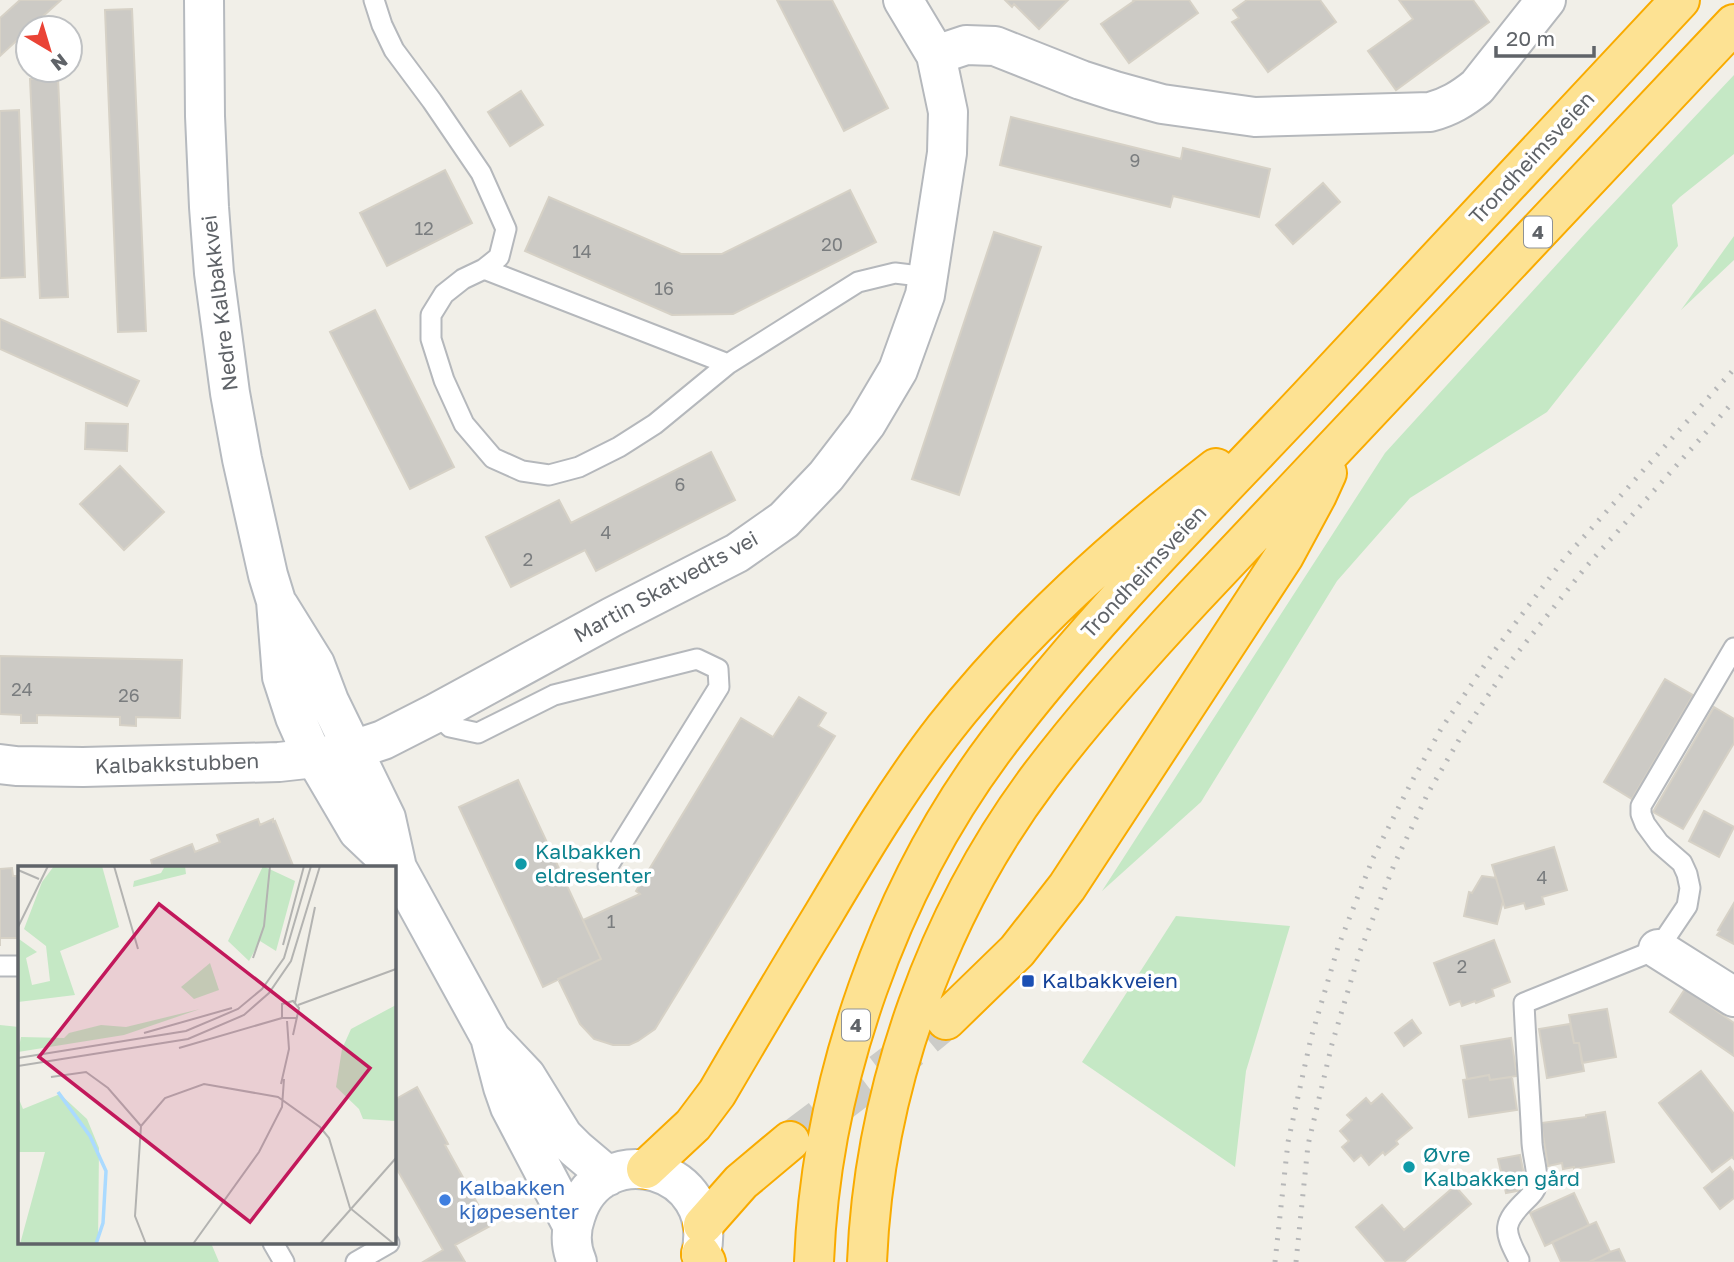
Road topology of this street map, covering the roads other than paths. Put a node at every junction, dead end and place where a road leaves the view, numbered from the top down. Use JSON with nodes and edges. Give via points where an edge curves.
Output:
{"nodes":[{"id":1,"x":204,"y":0,"type":"edge"},
{"id":2,"x":374,"y":0,"type":"edge"},
{"id":3,"x":904,"y":0,"type":"edge"},
{"id":4,"x":1546,"y":0,"type":"edge"},
{"id":5,"x":1680,"y":0,"type":"edge"},
{"id":6,"x":1734,"y":24,"type":"edge"},
{"id":7,"x":936,"y":55,"type":"junction"},
{"id":8,"x":484,"y":269,"type":"junction"},
{"id":9,"x":928,"y":277,"type":"junction"},
{"id":10,"x":728,"y":364,"type":"junction"},
{"id":11,"x":1312,"y":394,"type":"junction"},
{"id":12,"x":1342,"y":440,"type":"junction"},
{"id":13,"x":276,"y":601,"type":"junction"},
{"id":14,"x":1734,"y":648,"type":"edge"},
{"id":15,"x":436,"y":713,"type":"junction"},
{"id":16,"x":353,"y":750,"type":"junction"},
{"id":17,"x":315,"y":758,"type":"junction"},
{"id":18,"x":0,"y":764,"type":"edge"},
{"id":19,"x":384,"y":866,"type":"edge"},
{"id":20,"x":608,"y":866,"type":"dead end"},
{"id":21,"x":401,"y":889,"type":"edge"},
{"id":22,"x":1658,"y":949,"type":"junction"},
{"id":23,"x":0,"y":966,"type":"edge"},
{"id":24,"x":18,"y":966,"type":"edge"},
{"id":25,"x":1734,"y":997,"type":"edge"},
{"id":26,"x":946,"y":1020,"type":"tunnel mouth"},
{"id":27,"x":491,"y":1039,"type":"junction"},
{"id":28,"x":790,"y":1142,"type":"tunnel mouth"},
{"id":29,"x":646,"y":1170,"type":"junction"},
{"id":30,"x":608,"y":1176,"type":"junction"},
{"id":31,"x":274,"y":1244,"type":"edge"},
{"id":32,"x":387,"y":1244,"type":"edge"},
{"id":33,"x":575,"y":1244,"type":"edge"},
{"id":34,"x":702,"y":1251,"type":"edge"},
{"id":35,"x":1519,"y":1260,"type":"dead end"},
{"id":36,"x":284,"y":1262,"type":"edge"},
{"id":37,"x":356,"y":1262,"type":"edge"},
{"id":38,"x":814,"y":1262,"type":"edge"},
{"id":39,"x":867,"y":1262,"type":"edge"}],
"edges":[{"from":1,"to":13,"type":"street","name":"Nedre Kalbakkvei","via":[[205,116],[216,285],[240,446]]},
{"from":2,"to":8,"type":"lane","via":[[394,50],[481,173],[506,229],[499,257]]},
{"from":3,"to":7,"type":"street","name":"Martin Skatvedts vei"},
{"from":4,"to":7,"type":"street","via":[[1477,87],[1449,106],[1430,112],[1242,116],[1162,104],[1115,91],[995,46],[966,45]]},
{"from":5,"to":11,"type":"highway","name":"Trondheimsveien","number":"4"},
{"from":6,"to":12,"type":"highway","number":"4"},
{"from":7,"to":9,"type":"street","name":"Martin Skatvedts vei","via":[[948,112],[947,153]]},
{"from":8,"to":10,"type":"lane"},
{"from":8,"to":10,"type":"lane","via":[[444,294],[431,315],[431,339],[464,424],[493,458],[522,471],[549,475],[579,467],[619,447],[655,424]]},
{"from":9,"to":10,"type":"lane","via":[[895,273],[858,282]]},
{"from":9,"to":15,"type":"street","name":"Martin Skatvedts vei","via":[[898,370],[866,424],[784,520],[737,553]]},
{"from":11,"to":29,"type":"highway","via":[[1094,569],[988,677],[900,790],[717,1093],[693,1125]]},
{"from":11,"to":38,"type":"highway","name":"Trondheimsveien","number":"4","via":[[1097,621],[1043,686],[996,745],[923,863],[875,970],[839,1084],[822,1164]]},
{"from":12,"to":26,"type":"highway","via":[[1284,556],[1067,887],[1017,951]]},
{"from":12,"to":39,"type":"highway","number":"4","via":[[1137,659],[1040,777],[1003,831],[947,935],[906,1041],[877,1164]]},
{"from":13,"to":16,"type":"street","name":"Nedre Kalbakkvei","via":[[315,664]]},
{"from":13,"to":17,"type":"street","name":"Nedre Kalbakkvei","via":[[282,677]]},
{"from":14,"to":22,"type":"lane","via":[[1641,806],[1645,824],[1682,863],[1690,888],[1687,906]]},
{"from":15,"to":16,"type":"street","name":"Martin Skatvedts vei"},
{"from":15,"to":20,"type":"lane","via":[[450,727],[478,733],[554,695],[697,659],[718,669],[719,687]]},
{"from":16,"to":17,"type":"street","name":"Kalbakkstubben"},
{"from":16,"to":21,"type":"street","name":"Nedre Kalbakkvei","via":[[386,818]]},
{"from":17,"to":18,"type":"street","name":"Kalbakkstubben","via":[[83,767]]},
{"from":17,"to":19,"type":"street","name":"Nedre Kalbakkvei"},
{"from":21,"to":27,"type":"street","name":"Nedre Kalbakkvei"},
{"from":22,"to":25,"type":"street"},
{"from":22,"to":35,"type":"lane","via":[[1524,1003],[1537,1184],[1508,1225],[1507,1234]]},
{"from":23,"to":24,"type":"lane"},
{"from":27,"to":30,"type":"street","name":"Nedre Kalbakkvei","via":[[526,1076],[564,1136]]},
{"from":27,"to":33,"type":"street","name":"Nedre Kalbakkvei","via":[[510,1107]]},
{"from":28,"to":34,"type":"highway","via":[[741,1182]]},
{"from":29,"to":30,"type":"street"},
{"from":29,"to":34,"type":"street","via":[[678,1182],[690,1194],[699,1209]]},
{"from":30,"to":33,"type":"street","via":[[591,1188],[579,1205]]},
{"from":31,"to":36,"type":"lane"},
{"from":32,"to":37,"type":"lane"}]}
